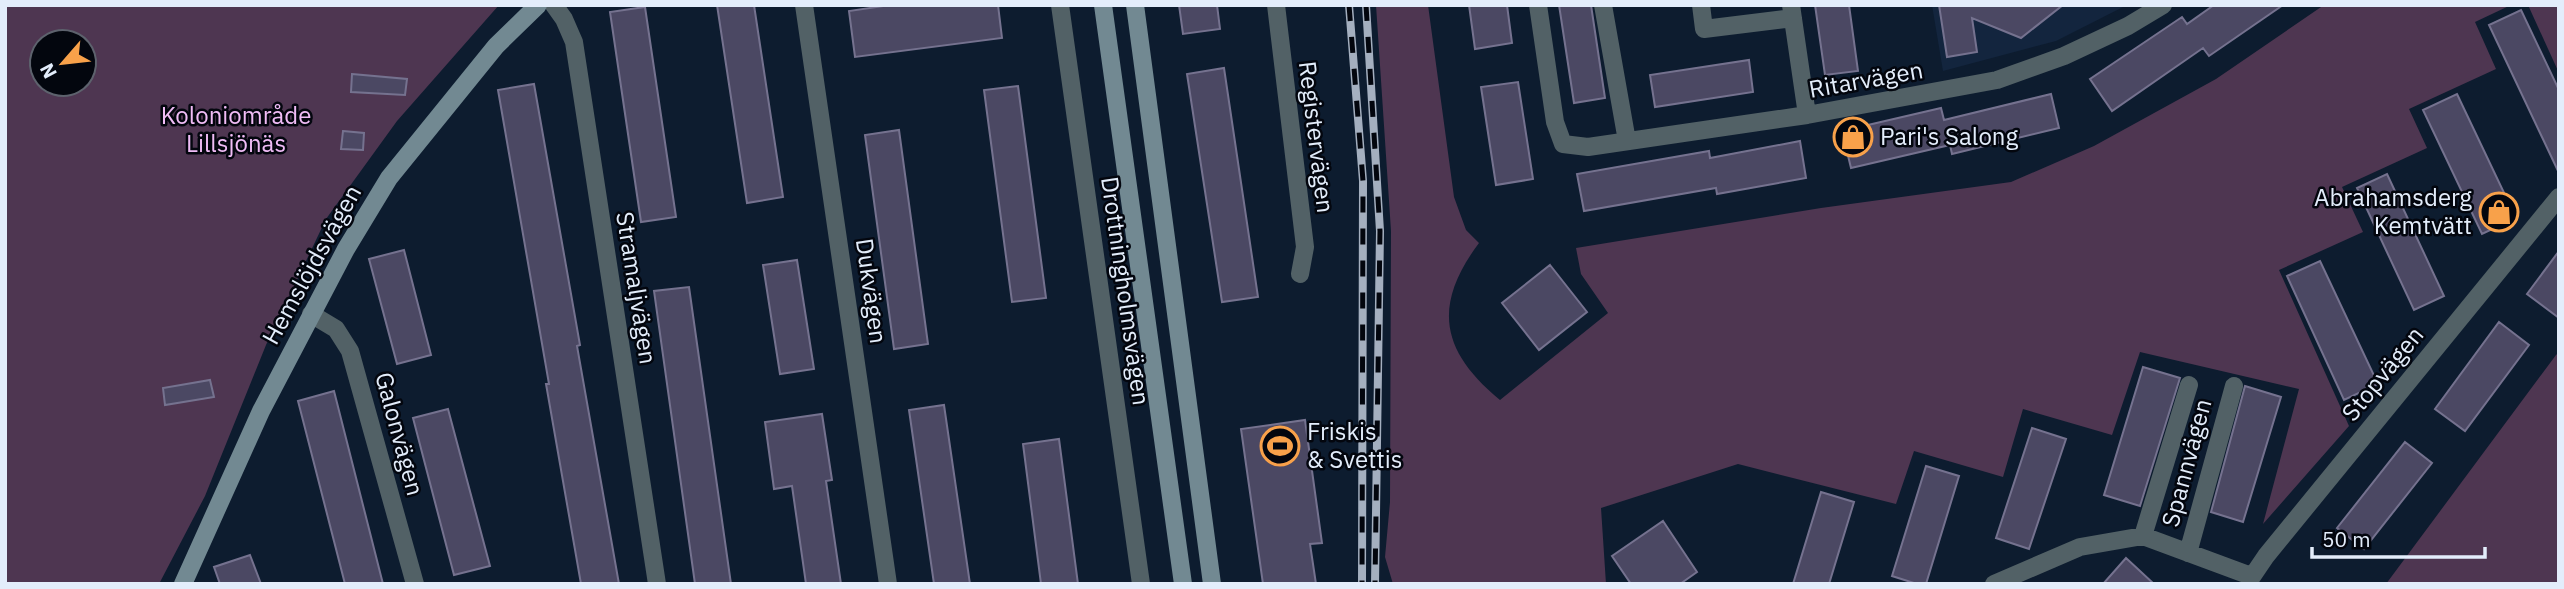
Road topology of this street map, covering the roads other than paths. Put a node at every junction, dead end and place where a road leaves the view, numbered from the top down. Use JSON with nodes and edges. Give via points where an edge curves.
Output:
{"nodes":[{"id":1,"x":538,"y":5,"type":"edge"},
{"id":2,"x":554,"y":5,"type":"edge"},
{"id":3,"x":804,"y":5,"type":"edge"},
{"id":4,"x":1060,"y":5,"type":"edge"},
{"id":5,"x":1103,"y":5,"type":"edge"},
{"id":6,"x":1135,"y":5,"type":"edge"},
{"id":7,"x":1276,"y":5,"type":"edge"},
{"id":8,"x":1538,"y":5,"type":"edge"},
{"id":9,"x":1603,"y":5,"type":"edge"},
{"id":10,"x":1701,"y":5,"type":"edge"},
{"id":11,"x":2163,"y":5,"type":"edge"},
{"id":12,"x":1792,"y":11,"type":"edge"},
{"id":13,"x":1807,"y":115,"type":"junction"},
{"id":14,"x":1628,"y":141,"type":"junction"},
{"id":15,"x":2559,"y":197,"type":"edge"},
{"id":16,"x":1300,"y":274,"type":"dead end"},
{"id":17,"x":312,"y":314,"type":"junction"},
{"id":18,"x":2189,"y":385,"type":"dead end"},
{"id":19,"x":2234,"y":386,"type":"dead end"},
{"id":20,"x":2143,"y":536,"type":"junction"},
{"id":21,"x":2188,"y":553,"type":"junction"},
{"id":22,"x":2249,"y":580,"type":"edge"},
{"id":23,"x":183,"y":584,"type":"edge"},
{"id":24,"x":415,"y":584,"type":"edge"},
{"id":25,"x":657,"y":584,"type":"edge"},
{"id":26,"x":888,"y":584,"type":"edge"},
{"id":27,"x":1141,"y":584,"type":"edge"},
{"id":28,"x":1183,"y":584,"type":"edge"},
{"id":29,"x":1212,"y":584,"type":"edge"},
{"id":30,"x":1994,"y":584,"type":"edge"}],
"edges":[{"from":1,"to":17,"type":"main road","name":"Hemslöjdsvägen","via":[[496,46],[389,177]]},
{"from":2,"to":25,"type":"street","name":"Stramaljvägen","via":[[574,42]]},
{"from":3,"to":26,"type":"street","name":"Dukvägen"},
{"from":4,"to":27,"type":"street","name":"Drottningholmsvägen"},
{"from":5,"to":28,"type":"main road","name":"Drottningholmsvägen"},
{"from":6,"to":29,"type":"main road","name":"Drottningholmsvägen"},
{"from":7,"to":16,"type":"street","name":"Registervägen","via":[[1306,247]]},
{"from":8,"to":14,"type":"street","name":"Ritarvägen","via":[[1555,122],[1563,144],[1588,147]]},
{"from":9,"to":14,"type":"street"},
{"from":10,"to":12,"type":"street","via":[[1704,29]]},
{"from":11,"to":13,"type":"street","name":"Ritarvägen","via":[[2064,56],[1997,80]]},
{"from":12,"to":13,"type":"street"},
{"from":13,"to":14,"type":"street","name":"Ritarvägen"},
{"from":15,"to":22,"type":"street","name":"Stopvägen"},
{"from":17,"to":23,"type":"main road","name":"Hemslöjdsvägen","via":[[249,436]]},
{"from":17,"to":24,"type":"street","name":"Galonvägen","via":[[337,328],[350,351]]},
{"from":18,"to":20,"type":"street","name":"Spannvägen"},
{"from":19,"to":21,"type":"street","name":"Spannvägen"},
{"from":20,"to":21,"type":"street","name":"Spannvägen"},
{"from":20,"to":30,"type":"street","name":"Spannvägen","via":[[2080,547]]},
{"from":21,"to":22,"type":"street","name":"Spannvägen"}]}
